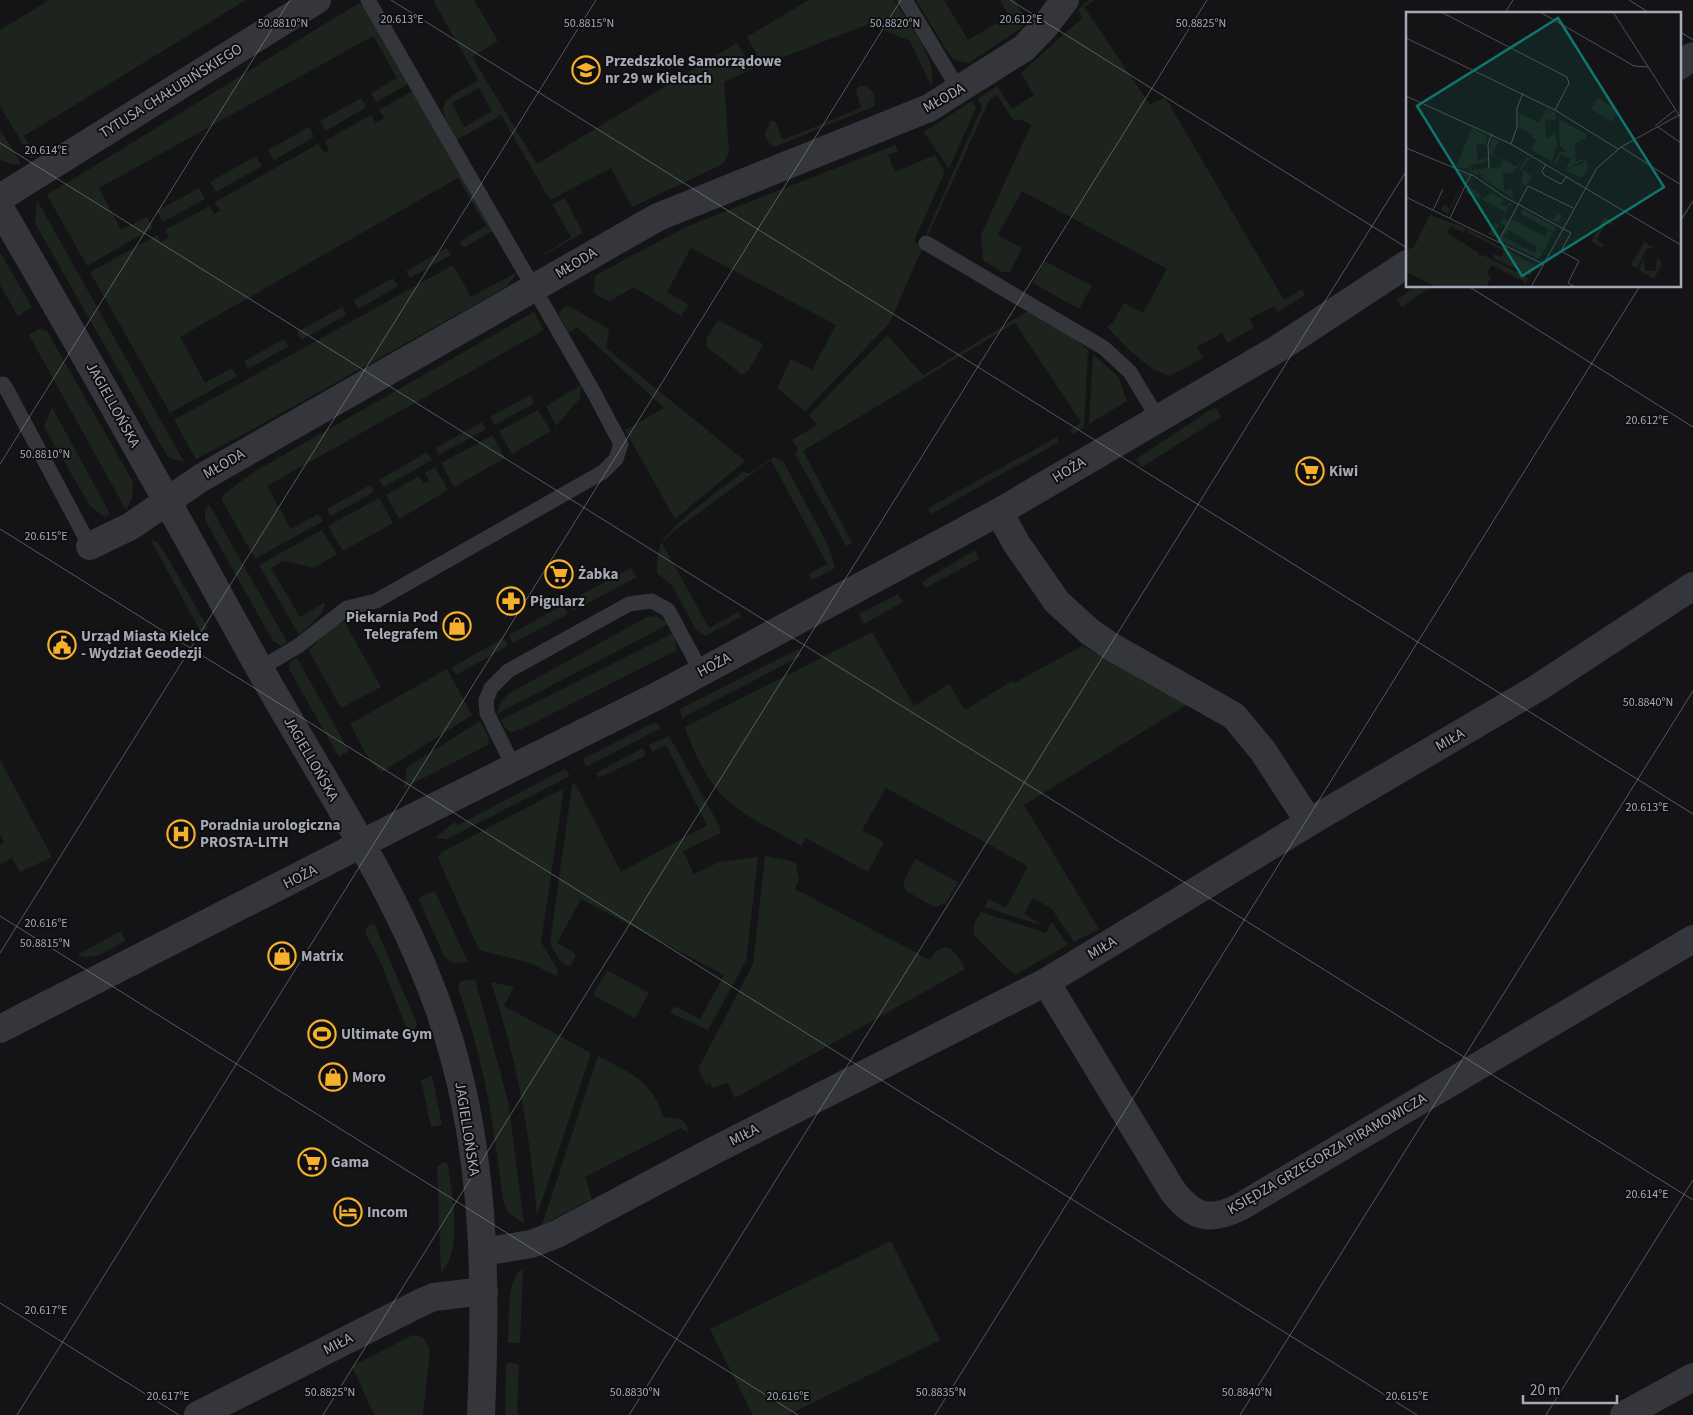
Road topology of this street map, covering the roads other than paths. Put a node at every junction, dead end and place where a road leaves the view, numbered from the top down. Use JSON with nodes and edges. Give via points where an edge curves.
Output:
{"nodes":[{"id":1,"x":317,"y":0,"type":"edge"},
{"id":2,"x":368,"y":0,"type":"edge"},
{"id":3,"x":905,"y":0,"type":"edge"},
{"id":4,"x":1065,"y":0,"type":"edge"},
{"id":5,"x":1693,"y":56,"type":"edge"},
{"id":6,"x":1680,"y":65,"type":"edge"},
{"id":7,"x":959,"y":90,"type":"junction"},
{"id":8,"x":0,"y":198,"type":"edge"},
{"id":9,"x":0,"y":208,"type":"edge"},
{"id":10,"x":926,"y":243,"type":"dead end"},
{"id":11,"x":1406,"y":265,"type":"edge"},
{"id":12,"x":533,"y":289,"type":"junction"},
{"id":13,"x":0,"y":386,"type":"edge"},
{"id":14,"x":1157,"y":417,"type":"junction"},
{"id":15,"x":167,"y":501,"type":"junction"},
{"id":16,"x":999,"y":512,"type":"junction"},
{"id":17,"x":90,"y":546,"type":"joint"},
{"id":18,"x":1693,"y":586,"type":"edge"},
{"id":19,"x":260,"y":669,"type":"junction"},
{"id":20,"x":701,"y":671,"type":"junction"},
{"id":21,"x":514,"y":769,"type":"junction"},
{"id":22,"x":1309,"y":822,"type":"junction"},
{"id":23,"x":362,"y":845,"type":"junction"},
{"id":24,"x":1693,"y":939,"type":"edge"},
{"id":25,"x":1046,"y":982,"type":"junction"},
{"id":26,"x":0,"y":1029,"type":"edge"},
{"id":27,"x":483,"y":1252,"type":"junction"},
{"id":28,"x":484,"y":1291,"type":"junction"},
{"id":29,"x":1693,"y":1378,"type":"edge"},
{"id":30,"x":198,"y":1415,"type":"edge"},
{"id":31,"x":481,"y":1415,"type":"edge"},
{"id":32,"x":1624,"y":1415,"type":"edge"}],
"edges":[{"from":1,"to":8,"type":"street","name":"TYTUSA CHAŁUBIŃSKIEGO"},
{"from":2,"to":12,"type":"lane"},
{"from":3,"to":7,"type":"lane"},
{"from":4,"to":7,"type":"street","name":"MŁODA","via":[[1024,48]]},
{"from":5,"to":6,"type":"street"},
{"from":7,"to":12,"type":"street","name":"MŁODA","via":[[929,108],[665,213]]},
{"from":9,"to":15,"type":"street","name":"JAGIELLOŃSKA"},
{"from":10,"to":14,"type":"lane","via":[[1104,348],[1130,372]]},
{"from":11,"to":14,"type":"street","name":"HOŻA","via":[[1284,345]]},
{"from":12,"to":15,"type":"street","name":"MŁODA","via":[[201,478]]},
{"from":12,"to":19,"type":"lane","via":[[620,439],[616,459],[603,472],[376,601],[344,610],[298,646]]},
{"from":13,"to":17,"type":"lane","via":[[3,384],[7,390]]},
{"from":14,"to":16,"type":"street","name":"HOŻA"},
{"from":15,"to":17,"type":"street","name":"MŁODA","via":[[131,526]]},
{"from":15,"to":19,"type":"street","name":"JAGIELLOŃSKA"},
{"from":16,"to":20,"type":"street","name":"HOŻA"},
{"from":16,"to":22,"type":"street","via":[[1016,544],[1058,602],[1090,632],[1112,648],[1234,716],[1263,751]]},
{"from":18,"to":22,"type":"street","name":"MIŁA","via":[[1536,689]]},
{"from":19,"to":23,"type":"street","name":"JAGIELLOŃSKA"},
{"from":20,"to":21,"type":"street","name":"HOŻA"},
{"from":20,"to":21,"type":"lane","via":[[668,610],[652,601],[629,604],[508,671],[491,688],[486,700],[487,713]]},
{"from":21,"to":23,"type":"street","name":"HOŻA"},
{"from":22,"to":25,"type":"street","name":"MIŁA"},
{"from":23,"to":26,"type":"street","name":"HOŻA"},
{"from":23,"to":27,"type":"street","name":"JAGIELLOŃSKA","via":[[412,940],[455,1058],[472,1142]]},
{"from":24,"to":25,"type":"street","name":"KSIĘDZA GRZEGORZA PIRAMOWICZA","via":[[1240,1207],[1213,1217],[1200,1215],[1188,1208],[1172,1190]]},
{"from":25,"to":27,"type":"street","name":"MIŁA","via":[[557,1234],[531,1244]]},
{"from":27,"to":28,"type":"street","name":"JAGIELLOŃSKA"},
{"from":28,"to":30,"type":"street","name":"MIŁA","via":[[424,1301]]},
{"from":28,"to":31,"type":"street","name":"JAGIELLOŃSKA"},
{"from":29,"to":32,"type":"street"}]}
